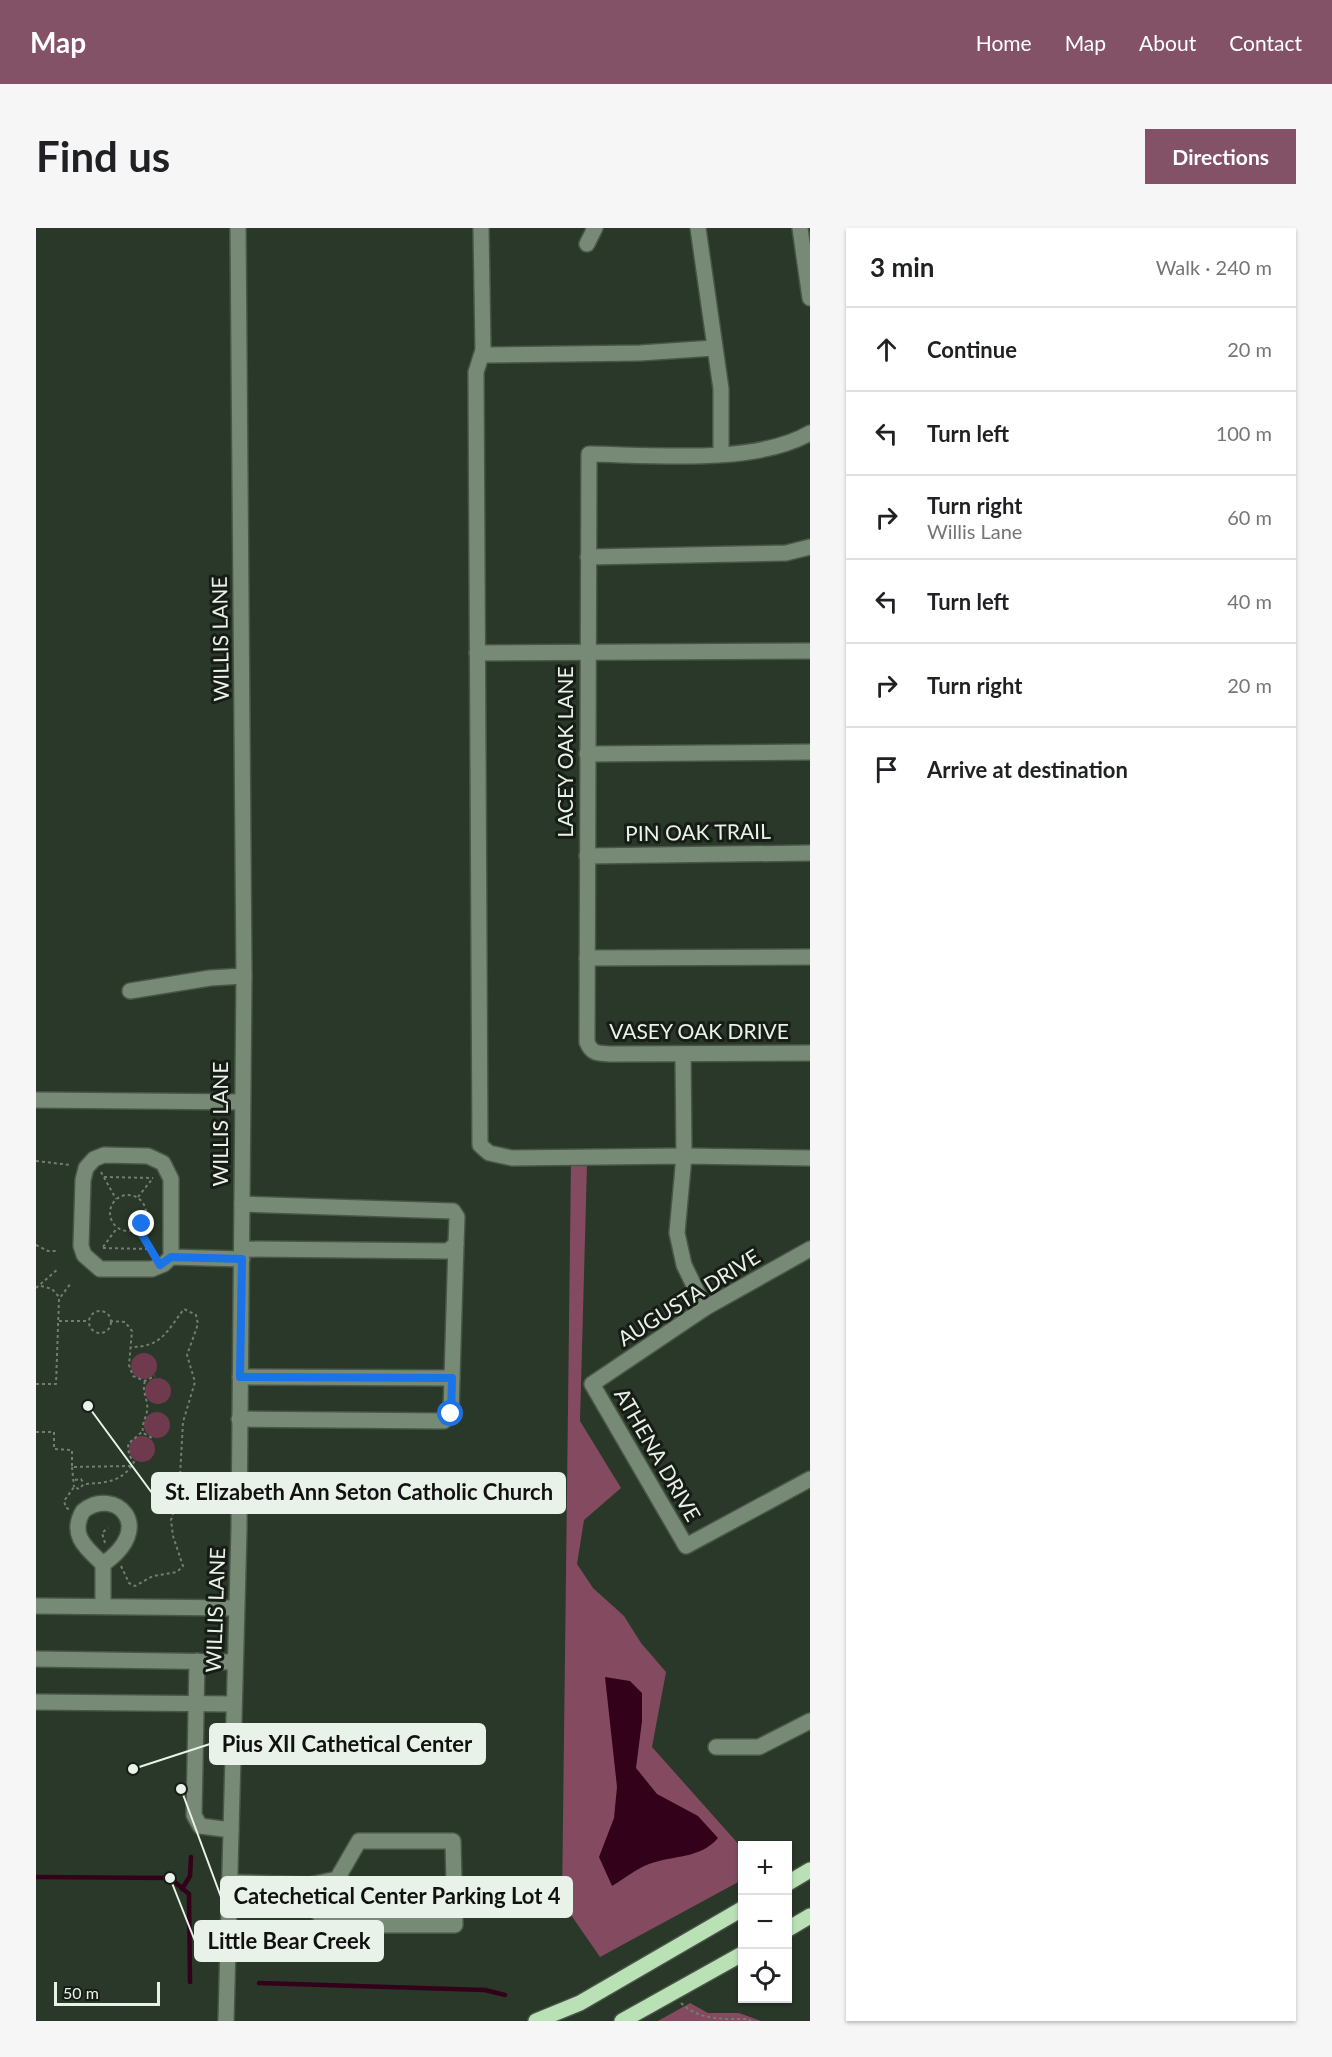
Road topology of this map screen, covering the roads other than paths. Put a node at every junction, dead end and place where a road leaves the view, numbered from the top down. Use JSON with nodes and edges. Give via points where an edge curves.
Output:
{"nodes":[{"id":1,"x":238,"y":228,"type":"edge"},
{"id":2,"x":481,"y":228,"type":"edge"},
{"id":3,"x":595,"y":228,"type":"edge"},
{"id":4,"x":699,"y":228,"type":"edge"},
{"id":5,"x":801,"y":228,"type":"edge"},
{"id":6,"x":587,"y":244,"type":"dead end"},
{"id":7,"x":810,"y":298,"type":"edge"},
{"id":8,"x":714,"y":348,"type":"junction"},
{"id":9,"x":483,"y":350,"type":"junction"},
{"id":10,"x":810,"y":433,"type":"edge"},
{"id":11,"x":721,"y":453,"type":"junction"},
{"id":12,"x":810,"y":548,"type":"edge"},
{"id":13,"x":588,"y":557,"type":"junction"},
{"id":14,"x":810,"y":651,"type":"edge"},
{"id":15,"x":587,"y":652,"type":"junction"},
{"id":16,"x":477,"y":653,"type":"junction"},
{"id":17,"x":810,"y":752,"type":"edge"},
{"id":18,"x":587,"y":753,"type":"junction"},
{"id":19,"x":810,"y":853,"type":"edge"},
{"id":20,"x":588,"y":856,"type":"junction"},
{"id":21,"x":810,"y":957,"type":"edge"},
{"id":22,"x":588,"y":958,"type":"junction"},
{"id":23,"x":244,"y":976,"type":"junction"},
{"id":24,"x":129,"y":991,"type":"dead end"},
{"id":25,"x":590,"y":1050,"type":"joint"},
{"id":26,"x":810,"y":1053,"type":"edge"},
{"id":27,"x":683,"y":1054,"type":"junction"},
{"id":28,"x":36,"y":1100,"type":"edge"},
{"id":29,"x":242,"y":1102,"type":"junction"},
{"id":30,"x":684,"y":1156,"type":"junction"},
{"id":31,"x":810,"y":1158,"type":"edge"},
{"id":32,"x":242,"y":1204,"type":"junction"},
{"id":33,"x":456,"y":1244,"type":"junction"},
{"id":34,"x":810,"y":1250,"type":"edge"},
{"id":35,"x":242,"y":1254,"type":"junction"},
{"id":36,"x":165,"y":1261,"type":"junction"},
{"id":37,"x":705,"y":1308,"type":"junction"},
{"id":38,"x":240,"y":1377,"type":"junction"},
{"id":39,"x":452,"y":1378,"type":"junction"},
{"id":40,"x":592,"y":1384,"type":"joint"},
{"id":41,"x":239,"y":1419,"type":"junction"},
{"id":42,"x":810,"y":1479,"type":"edge"},
{"id":43,"x":108,"y":1560,"type":"junction"},
{"id":44,"x":36,"y":1605,"type":"edge"},
{"id":45,"x":103,"y":1606,"type":"junction"},
{"id":46,"x":236,"y":1608,"type":"junction"},
{"id":47,"x":36,"y":1659,"type":"edge"},
{"id":48,"x":197,"y":1661,"type":"junction"},
{"id":49,"x":235,"y":1662,"type":"junction"},
{"id":50,"x":36,"y":1702,"type":"edge"},
{"id":51,"x":197,"y":1703,"type":"junction"},
{"id":52,"x":234,"y":1704,"type":"junction"},
{"id":53,"x":810,"y":1721,"type":"edge"},
{"id":54,"x":716,"y":1747,"type":"dead end"},
{"id":55,"x":231,"y":1830,"type":"junction"},
{"id":56,"x":810,"y":1870,"type":"edge"},
{"id":57,"x":792,"y":1881,"type":"edge"},
{"id":58,"x":229,"y":1882,"type":"junction"},
{"id":59,"x":309,"y":1885,"type":"junction"},
{"id":60,"x":738,"y":1911,"type":"edge"},
{"id":61,"x":810,"y":1916,"type":"edge"},
{"id":62,"x":792,"y":1927,"type":"edge"},
{"id":63,"x":738,"y":1956,"type":"edge"},
{"id":64,"x":226,"y":2021,"type":"edge"},
{"id":65,"x":536,"y":2021,"type":"edge"},
{"id":66,"x":622,"y":2021,"type":"edge"}],
"edges":[{"from":1,"to":23,"type":"street","name":"WILLIS LANE"},
{"from":2,"to":9,"type":"street"},
{"from":3,"to":6,"type":"street"},
{"from":4,"to":8,"type":"street"},
{"from":5,"to":7,"type":"street"},
{"from":8,"to":9,"type":"street","via":[[488,355]]},
{"from":8,"to":11,"type":"street","via":[[721,389]]},
{"from":9,"to":16,"type":"street","via":[[476,372]]},
{"from":10,"to":11,"type":"street","via":[[774,447]]},
{"from":11,"to":13,"type":"street","name":"LACEY OAK LANE","via":[[589,454]]},
{"from":12,"to":13,"type":"street","via":[[786,553]]},
{"from":13,"to":15,"type":"street","name":"LACEY OAK LANE"},
{"from":14,"to":15,"type":"street"},
{"from":15,"to":16,"type":"street"},
{"from":15,"to":18,"type":"street","name":"LACEY OAK LANE"},
{"from":16,"to":30,"type":"street","via":[[480,1145],[489,1153],[513,1158]]},
{"from":17,"to":18,"type":"street"},
{"from":18,"to":20,"type":"street","name":"LACEY OAK LANE"},
{"from":19,"to":20,"type":"street","name":"PIN OAK TRAIL"},
{"from":20,"to":22,"type":"street","name":"LACEY OAK LANE"},
{"from":21,"to":22,"type":"street"},
{"from":22,"to":25,"type":"street","name":"LACEY OAK LANE"},
{"from":23,"to":24,"type":"street"},
{"from":23,"to":29,"type":"street","name":"WILLIS LANE"},
{"from":25,"to":27,"type":"street","name":"VASEY OAK DRIVE","via":[[612,1054]]},
{"from":26,"to":27,"type":"street","name":"VASEY OAK DRIVE"},
{"from":27,"to":30,"type":"street"},
{"from":28,"to":29,"type":"street"},
{"from":29,"to":32,"type":"street","name":"WILLIS LANE"},
{"from":30,"to":31,"type":"street"},
{"from":30,"to":37,"type":"street","via":[[677,1233],[684,1265]]},
{"from":32,"to":33,"type":"street","via":[[453,1211],[457,1217]]},
{"from":32,"to":35,"type":"street","name":"WILLIS LANE"},
{"from":33,"to":35,"type":"street","via":[[448,1251]]},
{"from":33,"to":39,"type":"street"},
{"from":34,"to":37,"type":"street","name":"AUGUSTA DRIVE"},
{"from":35,"to":36,"type":"street"},
{"from":35,"to":38,"type":"street","name":"WILLIS LANE"},
{"from":36,"to":36,"type":"street","via":[[171,1179],[164,1165],[148,1156],[104,1155],[89,1165],[81,1246],[91,1264],[100,1269],[152,1269]]},
{"from":37,"to":40,"type":"street","name":"AUGUSTA DRIVE"},
{"from":38,"to":39,"type":"street"},
{"from":38,"to":41,"type":"street","name":"WILLIS LANE"},
{"from":39,"to":41,"type":"street","via":[[451,1414],[444,1420]]},
{"from":40,"to":42,"type":"street","name":"ATHENA DRIVE","via":[[686,1546]]},
{"from":41,"to":46,"type":"street","name":"WILLIS LANE"},
{"from":43,"to":43,"type":"street","via":[[80,1541],[77,1527],[81,1514],[90,1506],[116,1506],[129,1518],[127,1543]]},
{"from":43,"to":45,"type":"street"},
{"from":44,"to":45,"type":"street"},
{"from":45,"to":46,"type":"street"},
{"from":46,"to":49,"type":"street","name":"WILLIS LANE"},
{"from":47,"to":48,"type":"street"},
{"from":48,"to":49,"type":"street"},
{"from":48,"to":51,"type":"street"},
{"from":49,"to":52,"type":"street","name":"WILLIS LANE"},
{"from":50,"to":51,"type":"street"},
{"from":51,"to":52,"type":"street"},
{"from":51,"to":55,"type":"street","via":[[194,1815],[200,1826]]},
{"from":52,"to":55,"type":"street","name":"WILLIS LANE"},
{"from":53,"to":54,"type":"street","via":[[759,1747]]},
{"from":55,"to":58,"type":"street","name":"WILLIS LANE"},
{"from":56,"to":57,"type":"main road"},
{"from":58,"to":59,"type":"street"},
{"from":58,"to":64,"type":"street","name":"WILLIS LANE"},
{"from":59,"to":59,"type":"street","via":[[317,1912],[332,1925],[455,1925],[453,1841],[359,1841],[337,1879]]},
{"from":60,"to":65,"type":"main road","via":[[580,2003]]},
{"from":61,"to":62,"type":"main road"},
{"from":63,"to":66,"type":"main road"}]}
